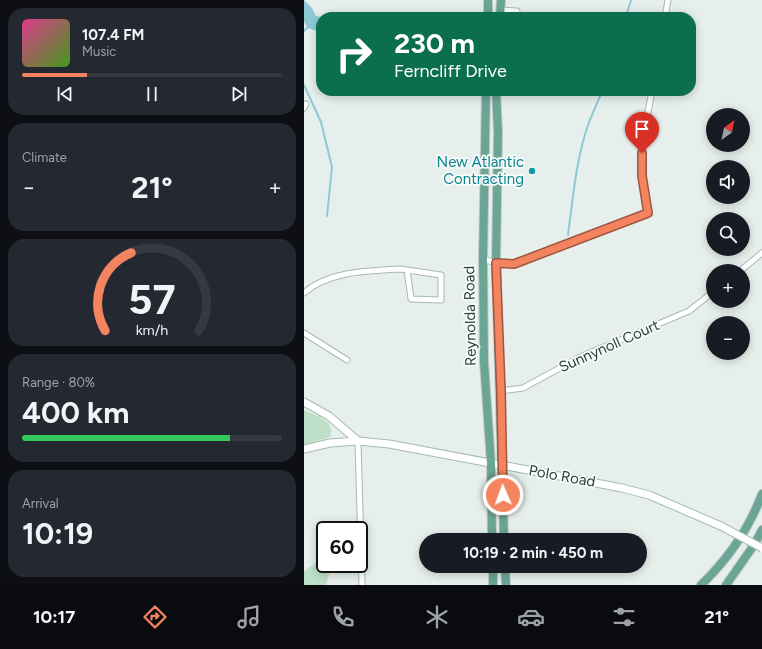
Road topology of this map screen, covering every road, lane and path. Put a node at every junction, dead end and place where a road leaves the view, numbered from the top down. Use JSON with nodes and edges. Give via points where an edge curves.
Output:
{"nodes":[{"id":1,"x":488,"y":0,"type":"edge"},
{"id":2,"x":501,"y":0,"type":"edge"},
{"id":3,"x":668,"y":0,"type":"edge"},
{"id":4,"x":488,"y":12,"type":"edge"},
{"id":5,"x":501,"y":12,"type":"edge"},
{"id":6,"x":666,"y":12,"type":"edge"},
{"id":7,"x":486,"y":96,"type":"edge"},
{"id":8,"x":496,"y":96,"type":"edge"},
{"id":9,"x":651,"y":96,"type":"edge"},
{"id":10,"x":762,"y":253,"type":"edge"},
{"id":11,"x":483,"y":259,"type":"junction"},
{"id":12,"x":496,"y":263,"type":"junction"},
{"id":13,"x":749,"y":264,"type":"edge"},
{"id":14,"x":407,"y":270,"type":"junction"},
{"id":15,"x":304,"y":293,"type":"edge"},
{"id":16,"x":706,"y":298,"type":"edge"},
{"id":17,"x":304,"y":333,"type":"edge"},
{"id":18,"x":347,"y":360,"type":"dead end"},
{"id":19,"x":501,"y":391,"type":"junction"},
{"id":20,"x":304,"y":402,"type":"edge"},
{"id":21,"x":358,"y":441,"type":"junction"},
{"id":22,"x":304,"y":449,"type":"edge"},
{"id":23,"x":491,"y":463,"type":"junction"},
{"id":24,"x":502,"y":466,"type":"junction"},
{"id":25,"x":762,"y":494,"type":"edge"},
{"id":26,"x":762,"y":530,"type":"edge"},
{"id":27,"x":492,"y":533,"type":"edge"},
{"id":28,"x":504,"y":533,"type":"edge"},
{"id":29,"x":762,"y":548,"type":"edge"},
{"id":30,"x":493,"y":573,"type":"edge"},
{"id":31,"x":505,"y":573,"type":"edge"},
{"id":32,"x":362,"y":585,"type":"edge"},
{"id":33,"x":493,"y":585,"type":"edge"},
{"id":34,"x":506,"y":585,"type":"edge"},
{"id":35,"x":701,"y":585,"type":"edge"},
{"id":36,"x":726,"y":585,"type":"edge"}],
"edges":[{"from":1,"to":4,"type":"main road"},
{"from":2,"to":5,"type":"main road"},
{"from":3,"to":6,"type":"street"},
{"from":7,"to":11,"type":"main road","name":"Reynolda Road"},
{"from":8,"to":12,"type":"main road","name":"Reynolda Road"},
{"from":9,"to":12,"type":"street","via":[[642,142],[642,176],[648,213],[514,264]]},
{"from":10,"to":13,"type":"street"},
{"from":11,"to":12,"type":"street"},
{"from":11,"to":23,"type":"main road","name":"Reynolda Road","via":[[484,362]]},
{"from":12,"to":19,"type":"main road","name":"Reynolda Road"},
{"from":14,"to":14,"type":"street","via":[[441,275],[441,300],[411,299]]},
{"from":14,"to":15,"type":"street","via":[[365,272],[320,282]]},
{"from":16,"to":19,"type":"street","name":"Sunnynoll Court","via":[[689,312],[580,357],[523,388]]},
{"from":17,"to":18,"type":"street"},
{"from":19,"to":24,"type":"main road","name":"Reynolda Road"},
{"from":20,"to":21,"type":"main road","via":[[330,416]]},
{"from":21,"to":22,"type":"main road","name":"Polo Road","via":[[330,443]]},
{"from":21,"to":23,"type":"main road","name":"Polo Road","via":[[389,444]]},
{"from":21,"to":32,"type":"street"},
{"from":23,"to":24,"type":"main road","name":"Polo Road"},
{"from":23,"to":27,"type":"main road","name":"Reynolda Road"},
{"from":24,"to":28,"type":"main road","name":"Reynolda Road"},
{"from":24,"to":29,"type":"main road","name":"Polo Road","bridge":true,"via":[[627,489],[656,497],[721,526]]},
{"from":25,"to":35,"type":"main road","via":[[742,538]]},
{"from":26,"to":36,"type":"main road"},
{"from":30,"to":33,"type":"main road"},
{"from":31,"to":34,"type":"main road"}]}
